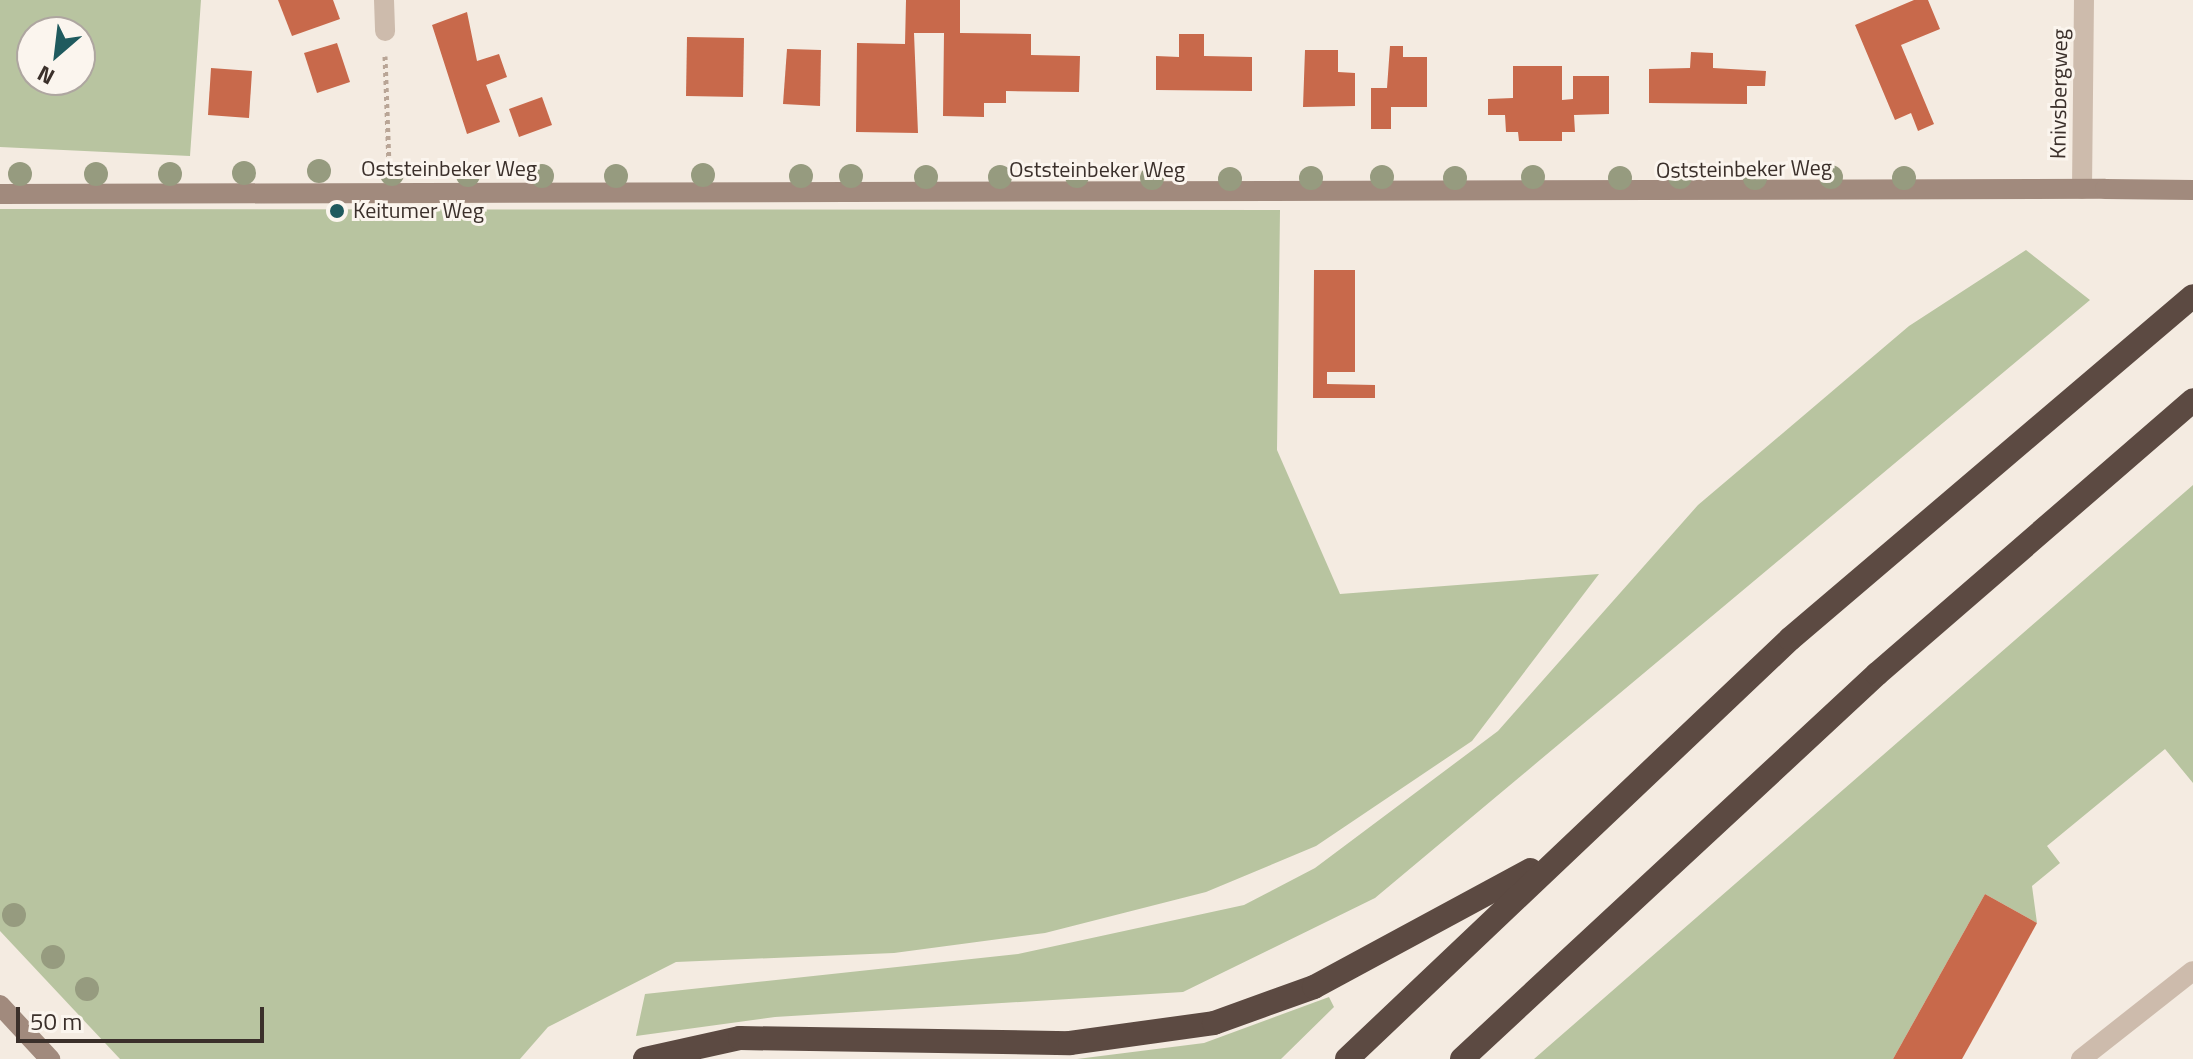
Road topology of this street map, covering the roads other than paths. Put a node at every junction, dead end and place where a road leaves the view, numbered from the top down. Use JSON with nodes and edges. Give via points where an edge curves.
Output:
{"nodes":[{"id":1,"x":384,"y":0,"type":"edge"},
{"id":2,"x":2084,"y":0,"type":"edge"},
{"id":3,"x":385,"y":31,"type":"road end"},
{"id":4,"x":2082,"y":189,"type":"junction"},
{"id":5,"x":2193,"y":190,"type":"edge"},
{"id":6,"x":0,"y":194,"type":"edge"},
{"id":7,"x":2193,"y":296,"type":"edge"},
{"id":8,"x":2193,"y":400,"type":"edge"},
{"id":9,"x":1557,"y":855,"type":"junction"},
{"id":10,"x":2193,"y":971,"type":"edge"},
{"id":11,"x":0,"y":1005,"type":"edge"},
{"id":12,"x":50,"y":1059,"type":"edge"},
{"id":13,"x":645,"y":1059,"type":"edge"},
{"id":14,"x":1347,"y":1059,"type":"edge"},
{"id":15,"x":1462,"y":1059,"type":"edge"},
{"id":16,"x":2081,"y":1059,"type":"edge"}],
"edges":[{"from":1,"to":3,"type":"street"},
{"from":2,"to":4,"type":"street","name":"Knivsbergweg"},
{"from":4,"to":5,"type":"street","name":"Oststeinbeker Weg","bridge":true},
{"from":4,"to":6,"type":"street","name":"Oststeinbeker Weg"},
{"from":7,"to":9,"type":"highway","via":[[1790,639]]},
{"from":8,"to":15,"type":"highway","via":[[1877,674]]},
{"from":9,"to":13,"type":"highway","via":[[1314,987],[1214,1023],[1070,1043],[740,1038]]},
{"from":9,"to":14,"type":"highway"},
{"from":10,"to":16,"type":"street"},
{"from":11,"to":12,"type":"street"}]}
